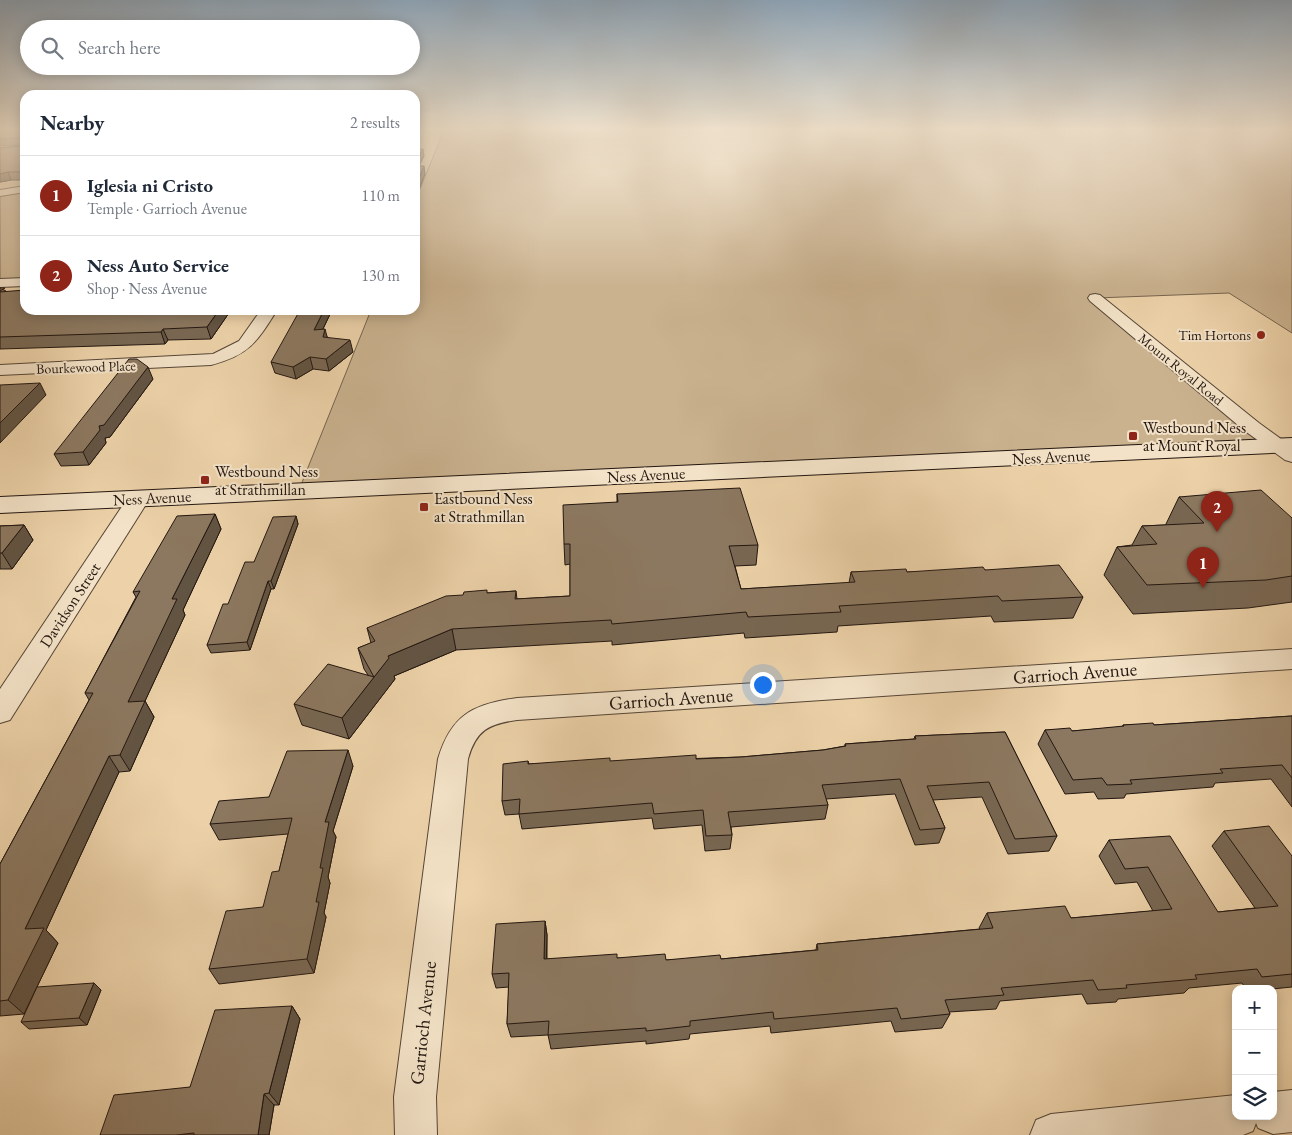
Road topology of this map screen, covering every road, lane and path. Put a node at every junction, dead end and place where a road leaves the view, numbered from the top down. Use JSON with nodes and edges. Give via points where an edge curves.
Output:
{"nodes":[{"id":1,"x":20,"y":190,"type":"edge"},
{"id":2,"x":0,"y":194,"type":"edge"},
{"id":3,"x":20,"y":282,"type":"edge"},
{"id":4,"x":0,"y":283,"type":"edge"},
{"id":5,"x":1095,"y":298,"type":"dead end"},
{"id":6,"x":266,"y":315,"type":"edge"},
{"id":7,"x":0,"y":370,"type":"edge"},
{"id":8,"x":1288,"y":449,"type":"edge"},
{"id":9,"x":139,"y":498,"type":"junction"},
{"id":10,"x":0,"y":505,"type":"edge"},
{"id":11,"x":1292,"y":659,"type":"edge"},
{"id":12,"x":0,"y":712,"type":"edge"},
{"id":13,"x":1292,"y":1111,"type":"edge"},
{"id":14,"x":1277,"y":1113,"type":"edge"},
{"id":15,"x":1232,"y":1117,"type":"edge"},
{"id":16,"x":416,"y":1135,"type":"edge"},
{"id":17,"x":1052,"y":1135,"type":"edge"}],
"edges":[{"from":1,"to":2,"type":"street"},
{"from":3,"to":4,"type":"street"},
{"from":5,"to":8,"type":"street","name":"Mount Royal Road","via":[[1252,427]]},
{"from":6,"to":7,"type":"street","name":"Bourkewood Place","via":[[248,344],[222,357],[205,361]]},
{"from":8,"to":9,"type":"main road","name":"Ness Avenue"},
{"from":9,"to":10,"type":"main road","name":"Ness Avenue"},
{"from":9,"to":12,"type":"street","name":"Davidson Street"},
{"from":11,"to":16,"type":"street","name":"Garrioch Avenue","via":[[527,708],[501,710],[482,717],[460,735],[453,759],[415,1097]]},
{"from":13,"to":14,"type":"street"},
{"from":15,"to":17,"type":"street"}]}
